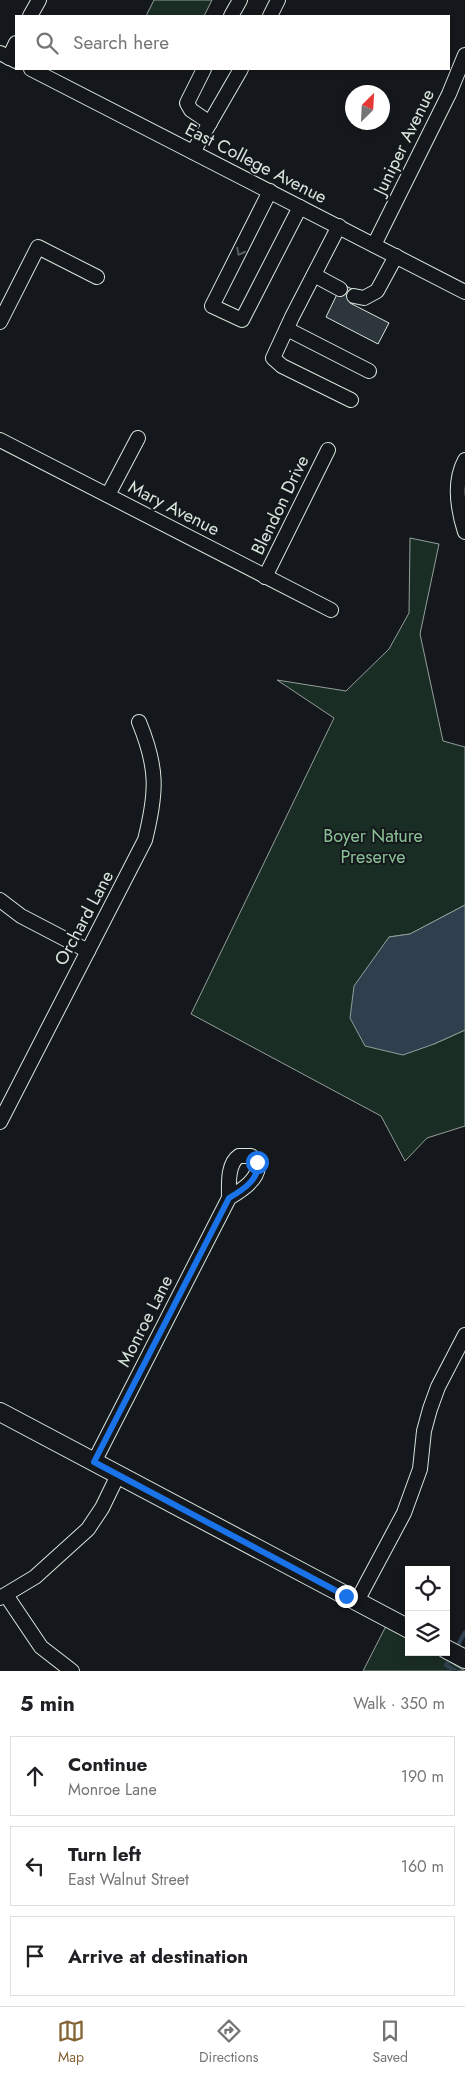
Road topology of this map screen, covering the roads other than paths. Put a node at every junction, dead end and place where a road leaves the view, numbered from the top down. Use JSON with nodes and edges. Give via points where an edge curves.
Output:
{"nodes":[{"id":1,"x":39,"y":0,"type":"edge"},
{"id":2,"x":240,"y":0,"type":"edge"},
{"id":3,"x":278,"y":0,"type":"edge"},
{"id":4,"x":31,"y":15,"type":"edge"},
{"id":5,"x":232,"y":15,"type":"edge"},
{"id":6,"x":270,"y":15,"type":"edge"},
{"id":7,"x":15,"y":45,"type":"edge"},
{"id":8,"x":465,"y":55,"type":"edge"},
{"id":9,"x":8,"y":57,"type":"edge"},
{"id":10,"x":33,"y":70,"type":"edge"},
{"id":11,"x":204,"y":70,"type":"edge"},
{"id":12,"x":241,"y":70,"type":"edge"},
{"id":13,"x":210,"y":123,"type":"junction"},
{"id":14,"x":194,"y":152,"type":"junction"},
{"id":15,"x":270,"y":191,"type":"junction"},
{"id":16,"x":300,"y":207,"type":"junction"},
{"id":17,"x":339,"y":226,"type":"junction"},
{"id":18,"x":374,"y":244,"type":"junction"},
{"id":19,"x":396,"y":256,"type":"junction"},
{"id":20,"x":314,"y":275,"type":"junction"},
{"id":21,"x":97,"y":277,"type":"dead end"},
{"id":22,"x":340,"y":289,"type":"dead end"},
{"id":23,"x":465,"y":292,"type":"edge"},
{"id":24,"x":354,"y":296,"type":"dead end"},
{"id":25,"x":0,"y":322,"type":"edge"},
{"id":26,"x":287,"y":329,"type":"junction"},
{"id":27,"x":369,"y":371,"type":"dead end"},
{"id":28,"x":351,"y":400,"type":"dead end"},
{"id":29,"x":138,"y":438,"type":"dead end"},
{"id":30,"x":0,"y":440,"type":"edge"},
{"id":31,"x":328,"y":450,"type":"dead end"},
{"id":32,"x":465,"y":460,"type":"edge"},
{"id":33,"x":108,"y":495,"type":"junction"},
{"id":34,"x":465,"y":532,"type":"edge"},
{"id":35,"x":265,"y":577,"type":"junction"},
{"id":36,"x":331,"y":610,"type":"dead end"},
{"id":37,"x":139,"y":722,"type":"dead end"},
{"id":38,"x":0,"y":900,"type":"edge"},
{"id":39,"x":88,"y":951,"type":"junction"},
{"id":40,"x":0,"y":1122,"type":"edge"},
{"id":41,"x":229,"y":1198,"type":"dead end"},
{"id":42,"x":465,"y":1335,"type":"edge"},
{"id":43,"x":0,"y":1412,"type":"edge"},
{"id":44,"x":94,"y":1462,"type":"junction"},
{"id":45,"x":118,"y":1475,"type":"junction"},
{"id":46,"x":3,"y":1596,"type":"edge"},
{"id":47,"x":357,"y":1601,"type":"junction"},
{"id":48,"x":405,"y":1627,"type":"edge"},
{"id":49,"x":450,"y":1651,"type":"edge"},
{"id":50,"x":465,"y":1659,"type":"edge"},
{"id":51,"x":72,"y":1671,"type":"edge"}],
"edges":[{"from":1,"to":4,"type":"street"},
{"from":2,"to":5,"type":"street"},
{"from":3,"to":6,"type":"street"},
{"from":7,"to":9,"type":"street"},
{"from":8,"to":18,"type":"street","name":"Juniper Avenue","via":[[449,94]]},
{"from":10,"to":14,"type":"street","name":"East College Avenue"},
{"from":11,"to":13,"type":"street","via":[[187,103]]},
{"from":12,"to":13,"type":"street"},
{"from":13,"to":14,"type":"street"},
{"from":14,"to":15,"type":"street","name":"East College Avenue"},
{"from":15,"to":16,"type":"street","name":"East College Avenue"},
{"from":15,"to":16,"type":"street","one_way":true,"via":[[212,306],[242,320]]},
{"from":16,"to":17,"type":"street","name":"East College Avenue"},
{"from":17,"to":18,"type":"street","name":"East College Avenue"},
{"from":17,"to":20,"type":"street"},
{"from":18,"to":19,"type":"street","name":"East College Avenue"},
{"from":19,"to":23,"type":"street","name":"East College Avenue"},
{"from":19,"to":24,"type":"street","via":[[377,291],[364,298]]},
{"from":20,"to":22,"type":"street"},
{"from":20,"to":26,"type":"street"},
{"from":21,"to":25,"type":"street","via":[[38,247]]},
{"from":26,"to":27,"type":"street"},
{"from":26,"to":28,"type":"street","via":[[274,358],[282,366]]},
{"from":29,"to":33,"type":"street"},
{"from":30,"to":33,"type":"street","name":"Mary Avenue"},
{"from":31,"to":35,"type":"street","name":"Blendon Drive"},
{"from":32,"to":34,"type":"street","via":[[458,477]]},
{"from":33,"to":35,"type":"street","name":"Mary Avenue"},
{"from":35,"to":36,"type":"street","name":"Mary Avenue"},
{"from":37,"to":39,"type":"street","name":"Orchard Lane","via":[[149,745],[155,774],[153,807],[145,840]]},
{"from":38,"to":39,"type":"street","via":[[21,916]]},
{"from":39,"to":40,"type":"street","name":"Orchard Lane"},
{"from":41,"to":44,"type":"street","name":"Monroe Lane"},
{"from":42,"to":47,"type":"street","via":[[430,1409],[420,1469],[404,1513]]},
{"from":43,"to":44,"type":"main road"},
{"from":44,"to":45,"type":"main road"},
{"from":45,"to":46,"type":"street","via":[[88,1529],[36,1577]]},
{"from":45,"to":47,"type":"main road"},
{"from":46,"to":51,"type":"street","via":[[41,1647]]},
{"from":47,"to":48,"type":"main road"},
{"from":49,"to":50,"type":"main road"}]}
